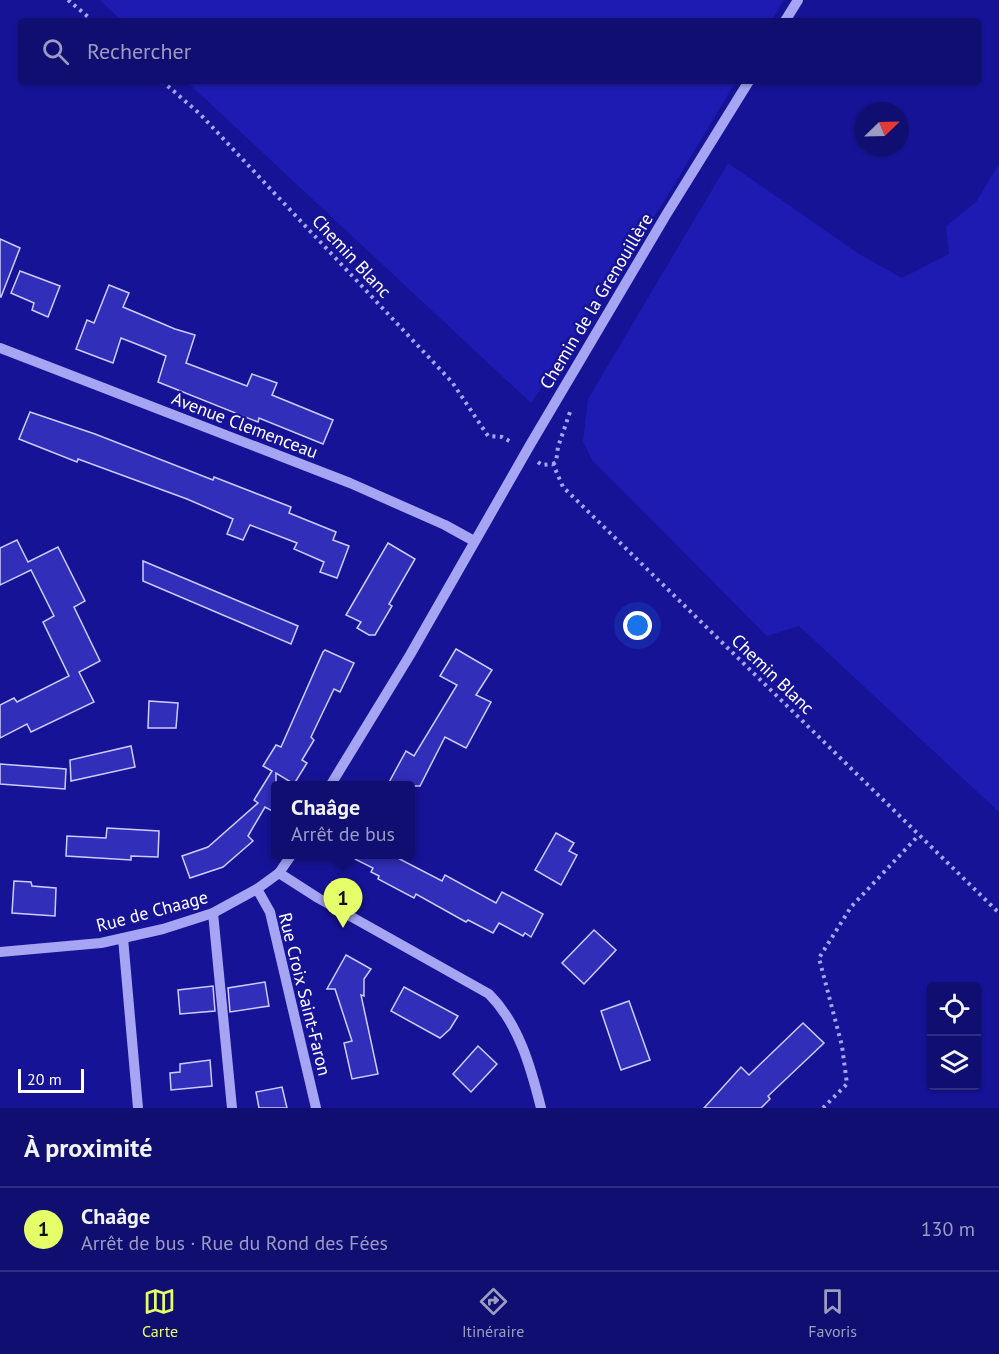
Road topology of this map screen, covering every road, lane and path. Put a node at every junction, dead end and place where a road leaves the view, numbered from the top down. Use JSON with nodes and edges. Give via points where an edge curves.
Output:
{"nodes":[{"id":1,"x":68,"y":0,"type":"edge"},
{"id":2,"x":798,"y":0,"type":"edge"},
{"id":3,"x":89,"y":18,"type":"edge"},
{"id":4,"x":787,"y":18,"type":"edge"},
{"id":5,"x":165,"y":84,"type":"edge"},
{"id":6,"x":747,"y":84,"type":"edge"},
{"id":7,"x":0,"y":348,"type":"edge"},
{"id":8,"x":571,"y":407,"type":"dead end"},
{"id":9,"x":518,"y":447,"type":"dead end"},
{"id":10,"x":532,"y":457,"type":"dead end"},
{"id":11,"x":553,"y":464,"type":"junction"},
{"id":12,"x":474,"y":541,"type":"junction"},
{"id":13,"x":333,"y":781,"type":"edge"},
{"id":14,"x":919,"y":835,"type":"junction"},
{"id":15,"x":289,"y":859,"type":"edge"},
{"id":16,"x":279,"y":873,"type":"junction"},
{"id":17,"x":257,"y":889,"type":"junction"},
{"id":18,"x":213,"y":914,"type":"junction"},
{"id":19,"x":999,"y":914,"type":"edge"},
{"id":20,"x":123,"y":938,"type":"junction"},
{"id":21,"x":0,"y":952,"type":"edge"},
{"id":22,"x":138,"y":1108,"type":"edge"},
{"id":23,"x":232,"y":1108,"type":"edge"},
{"id":24,"x":316,"y":1108,"type":"edge"},
{"id":25,"x":541,"y":1108,"type":"edge"},
{"id":26,"x":823,"y":1108,"type":"edge"}],
"edges":[{"from":1,"to":3,"type":"path"},
{"from":2,"to":4,"type":"street"},
{"from":5,"to":9,"type":"path","name":"Chemin Blanc","via":[[200,114],[452,382],[488,436],[502,437]]},
{"from":6,"to":12,"type":"street","name":"Chemin de la Grenouillère"},
{"from":7,"to":12,"type":"street","name":"Avenue Clemenceau","via":[[350,483]]},
{"from":8,"to":11,"type":"path"},
{"from":10,"to":11,"type":"path","via":[[542,465]]},
{"from":11,"to":14,"type":"path","name":"Chemin Blanc","via":[[563,487]]},
{"from":12,"to":13,"type":"street"},
{"from":14,"to":19,"type":"path","name":"Chemin Blanc"},
{"from":14,"to":26,"type":"path","via":[[851,907],[819,958],[848,1084]]},
{"from":15,"to":16,"type":"street","name":"Rue de Chaage"},
{"from":16,"to":17,"type":"street","name":"Rue de Chaage"},
{"from":16,"to":25,"type":"street","via":[[489,994],[501,1006],[524,1051]]},
{"from":17,"to":18,"type":"street","name":"Rue de Chaage"},
{"from":17,"to":24,"type":"street","name":"Rue Croix Saint-Faron","via":[[270,912]]},
{"from":18,"to":20,"type":"street","name":"Rue de Chaage"},
{"from":18,"to":23,"type":"street"},
{"from":20,"to":21,"type":"street","name":"Rue de Chaage"},
{"from":20,"to":22,"type":"street"}]}
